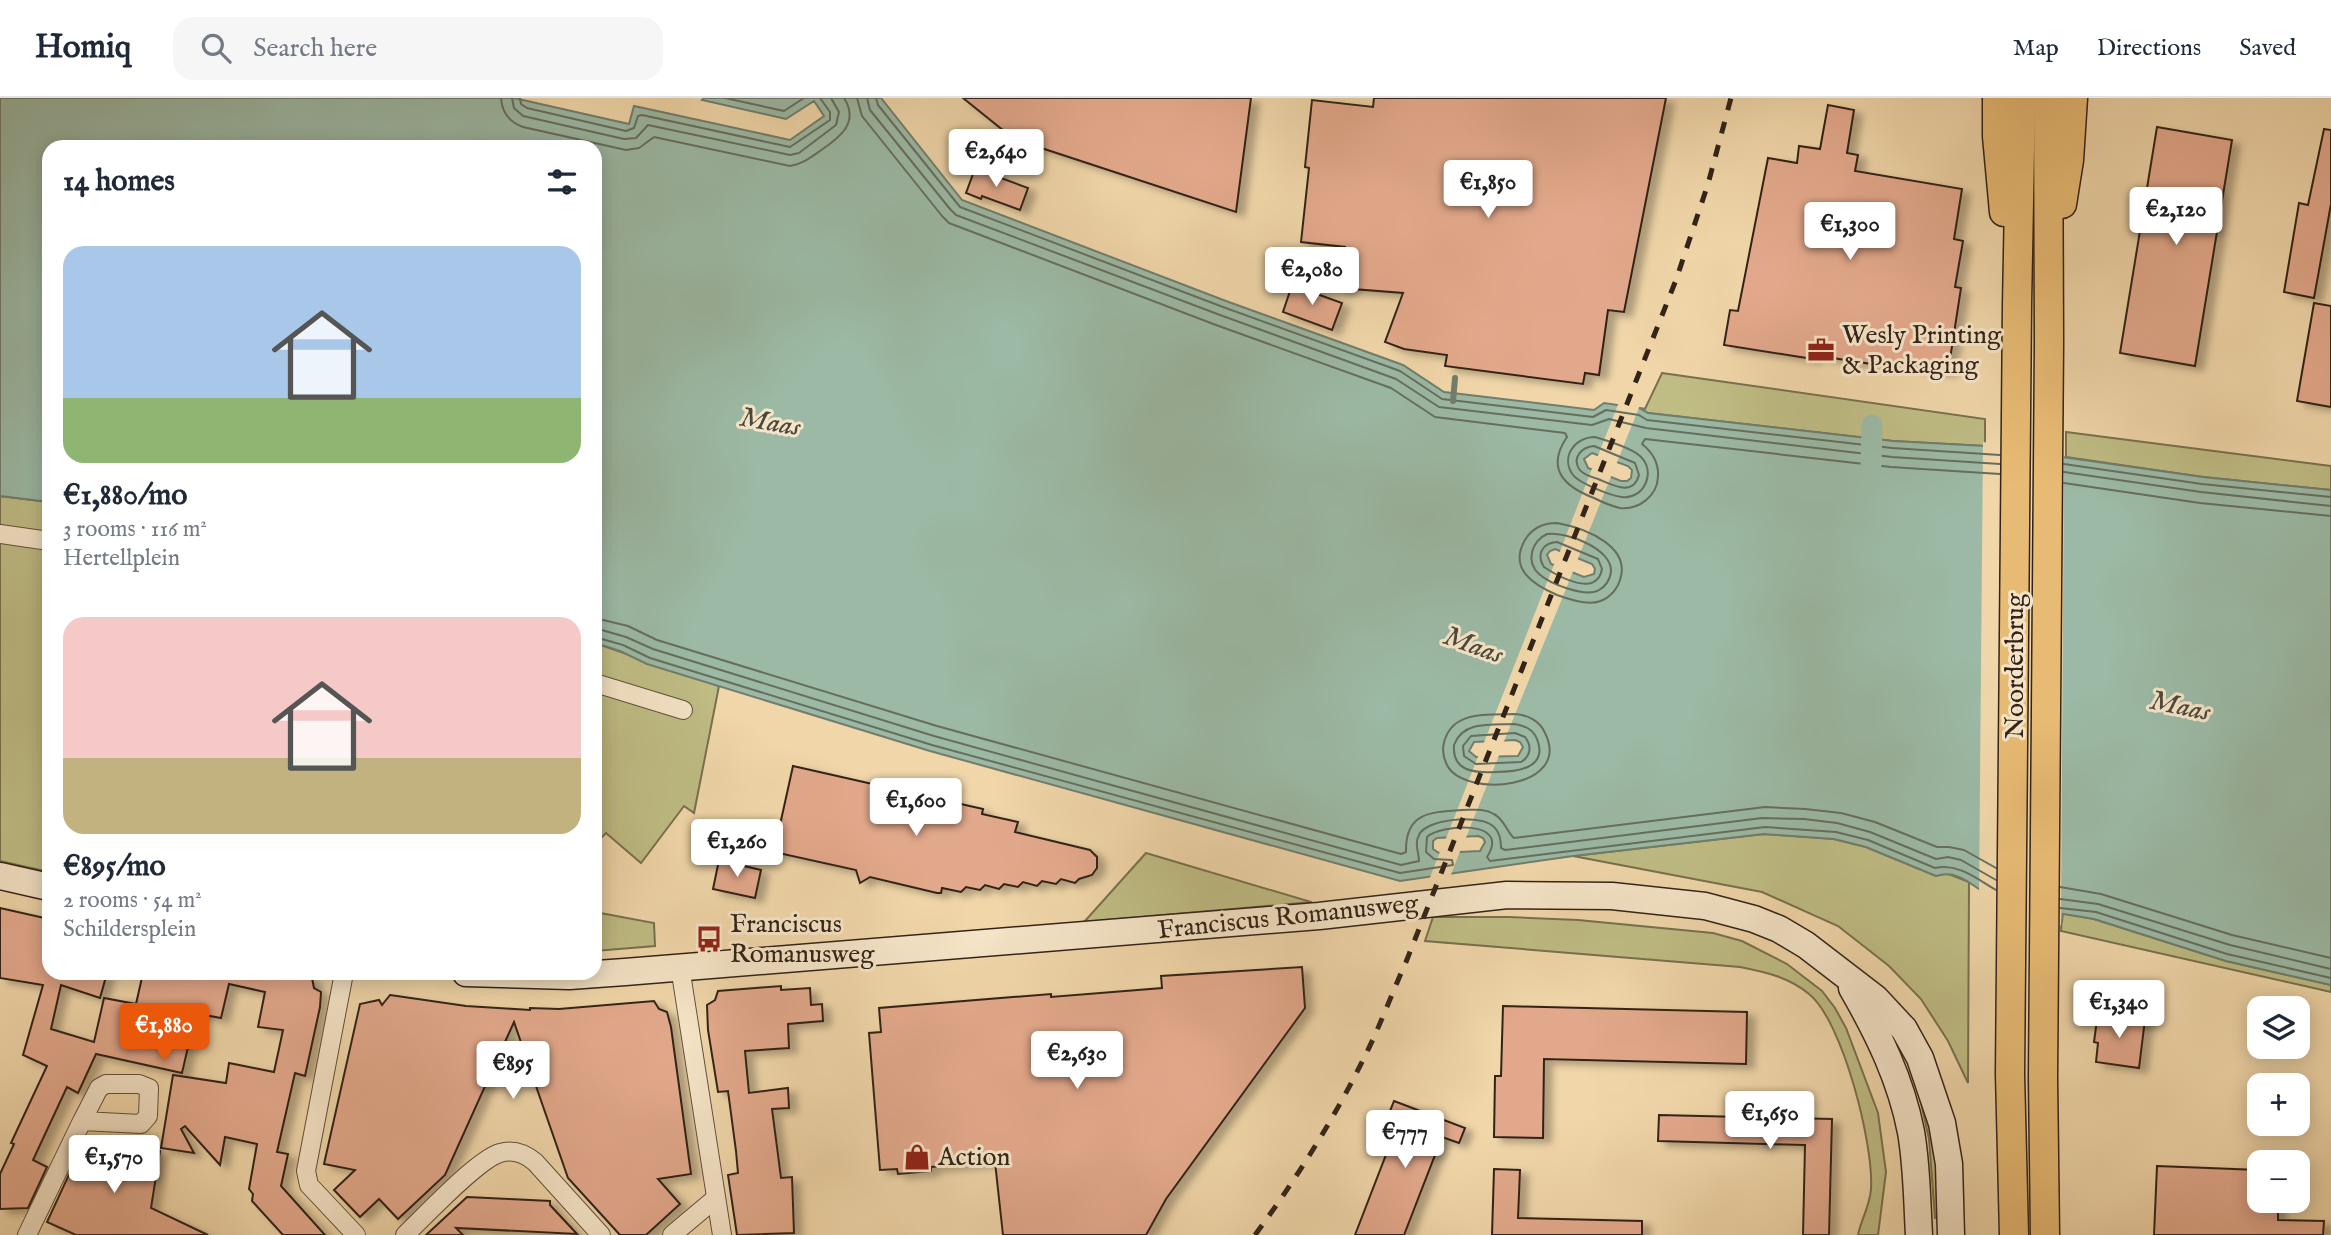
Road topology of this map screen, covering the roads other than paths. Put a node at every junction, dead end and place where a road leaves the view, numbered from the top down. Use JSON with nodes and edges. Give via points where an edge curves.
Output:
{"nodes":[{"id":1,"x":1997,"y":98,"type":"edge"},
{"id":2,"x":2021,"y":98,"type":"edge"},
{"id":3,"x":2048,"y":98,"type":"edge"},
{"id":4,"x":2073,"y":98,"type":"edge"},
{"id":5,"x":2049,"y":258,"type":"junction"},
{"id":6,"x":2017,"y":305,"type":"junction"},
{"id":7,"x":0,"y":534,"type":"edge"},
{"id":8,"x":42,"y":540,"type":"edge"},
{"id":9,"x":602,"y":685,"type":"edge"},
{"id":10,"x":683,"y":710,"type":"dead end"},
{"id":11,"x":0,"y":876,"type":"edge"},
{"id":12,"x":42,"y":885,"type":"edge"},
{"id":13,"x":680,"y":967,"type":"junction"},
{"id":14,"x":1843,"y":971,"type":"junction"},
{"id":15,"x":602,"y":973,"type":"edge"},
{"id":16,"x":343,"y":980,"type":"edge"},
{"id":17,"x":82,"y":1121,"type":"dead end"},
{"id":18,"x":1949,"y":1185,"type":"junction"},
{"id":19,"x":716,"y":1198,"type":"junction"},
{"id":20,"x":26,"y":1235,"type":"edge"},
{"id":21,"x":356,"y":1235,"type":"edge"},
{"id":22,"x":405,"y":1235,"type":"edge"},
{"id":23,"x":601,"y":1235,"type":"edge"},
{"id":24,"x":672,"y":1235,"type":"edge"},
{"id":25,"x":722,"y":1235,"type":"edge"},
{"id":26,"x":1919,"y":1235,"type":"edge"},
{"id":27,"x":1951,"y":1235,"type":"edge"},
{"id":28,"x":1963,"y":1235,"type":"edge"},
{"id":29,"x":2014,"y":1235,"type":"edge"},
{"id":30,"x":2045,"y":1235,"type":"edge"}],
"edges":[{"from":1,"to":6,"type":"main road","via":[[2005,231]]},
{"from":2,"to":6,"type":"main road","name":"Noorderbrug"},
{"from":3,"to":5,"type":"main road","name":"Noorderbrug"},
{"from":4,"to":5,"type":"main road","via":[[2065,187]]},
{"from":5,"to":30,"type":"main road","name":"Noorderbrug"},
{"from":6,"to":29,"type":"main road","name":"Noorderbrug","via":[[2011,1074]]},
{"from":7,"to":8,"type":"street"},
{"from":9,"to":10,"type":"street"},
{"from":11,"to":12,"type":"street"},
{"from":13,"to":14,"type":"street","name":"Franciscus Romanusweg","via":[[1319,916],[1524,894],[1639,898],[1724,910],[1779,929]]},
{"from":13,"to":15,"type":"street","name":"Franciscus Romanusweg"},
{"from":13,"to":19,"type":"street"},
{"from":14,"to":18,"type":"street","name":"Franciscus Romanusweg","via":[[1890,1013],[1920,1058],[1942,1123]]},
{"from":14,"to":26,"type":"street","name":"Franciscus Romanusweg","via":[[1885,1048],[1905,1103],[1914,1154]]},
{"from":16,"to":21,"type":"street","via":[[306,1171],[309,1185]]},
{"from":17,"to":20,"type":"street"},
{"from":18,"to":27,"type":"street","name":"Franciscus Romanusweg"},
{"from":18,"to":28,"type":"street"},
{"from":19,"to":24,"type":"street"},
{"from":19,"to":25,"type":"street"},
{"from":22,"to":23,"type":"street","via":[[484,1161],[510,1151],[535,1162]]}]}
